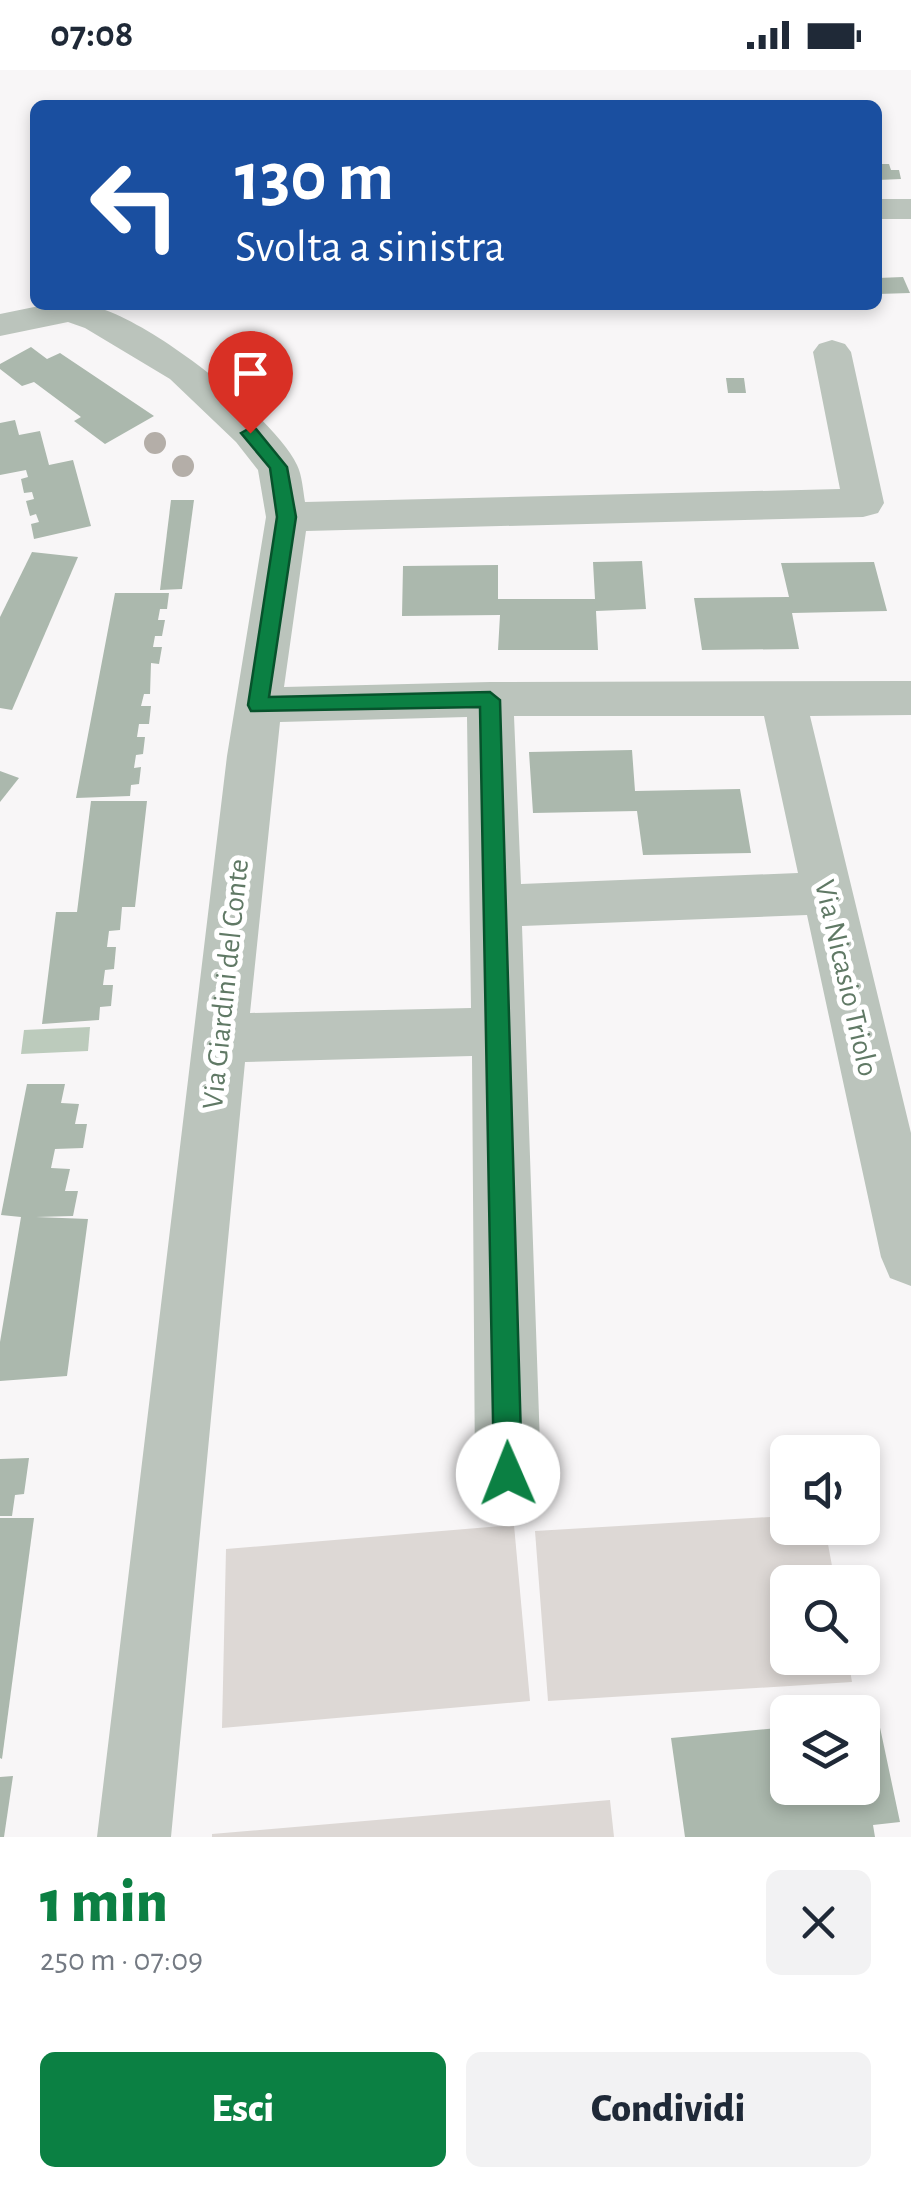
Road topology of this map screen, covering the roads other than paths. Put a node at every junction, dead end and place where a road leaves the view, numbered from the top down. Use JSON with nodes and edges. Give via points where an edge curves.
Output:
{"nodes":[{"id":1,"x":882,"y":208,"type":"edge"},
{"id":2,"x":911,"y":209,"type":"edge"},
{"id":3,"x":0,"y":325,"type":"edge"},
{"id":4,"x":832,"y":352,"type":"dead end"},
{"id":5,"x":286,"y":517,"type":"junction"},
{"id":6,"x":782,"y":698,"type":"junction"},
{"id":7,"x":911,"y":698,"type":"edge"},
{"id":8,"x":490,"y":700,"type":"junction"},
{"id":9,"x":258,"y":705,"type":"junction"},
{"id":10,"x":827,"y":893,"type":"junction"},
{"id":11,"x":496,"y":906,"type":"junction"},
{"id":12,"x":499,"y":1031,"type":"junction"},
{"id":13,"x":220,"y":1038,"type":"junction"},
{"id":14,"x":911,"y":1257,"type":"edge"},
{"id":15,"x":508,"y":1474,"type":"dead end"},
{"id":16,"x":134,"y":1837,"type":"edge"}],
"edges":[{"from":1,"to":2,"type":"street"},
{"from":3,"to":5,"type":"street","name":"Via Giardini del Conte","via":[[70,311],[98,320],[184,371],[278,467]]},
{"from":4,"to":5,"type":"street","via":[[863,502]]},
{"from":5,"to":9,"type":"street","name":"Via Giardini del Conte"},
{"from":6,"to":7,"type":"street"},
{"from":6,"to":8,"type":"street"},
{"from":6,"to":10,"type":"street","name":"Via Nicasio Triolo"},
{"from":8,"to":9,"type":"street"},
{"from":8,"to":11,"type":"street"},
{"from":9,"to":13,"type":"street","name":"Via Giardini del Conte"},
{"from":10,"to":11,"type":"street"},
{"from":10,"to":14,"type":"street","name":"Via Nicasio Triolo"},
{"from":11,"to":12,"type":"street"},
{"from":12,"to":13,"type":"street"},
{"from":12,"to":15,"type":"street"},
{"from":13,"to":16,"type":"street","name":"Via Giardini del Conte"}]}
